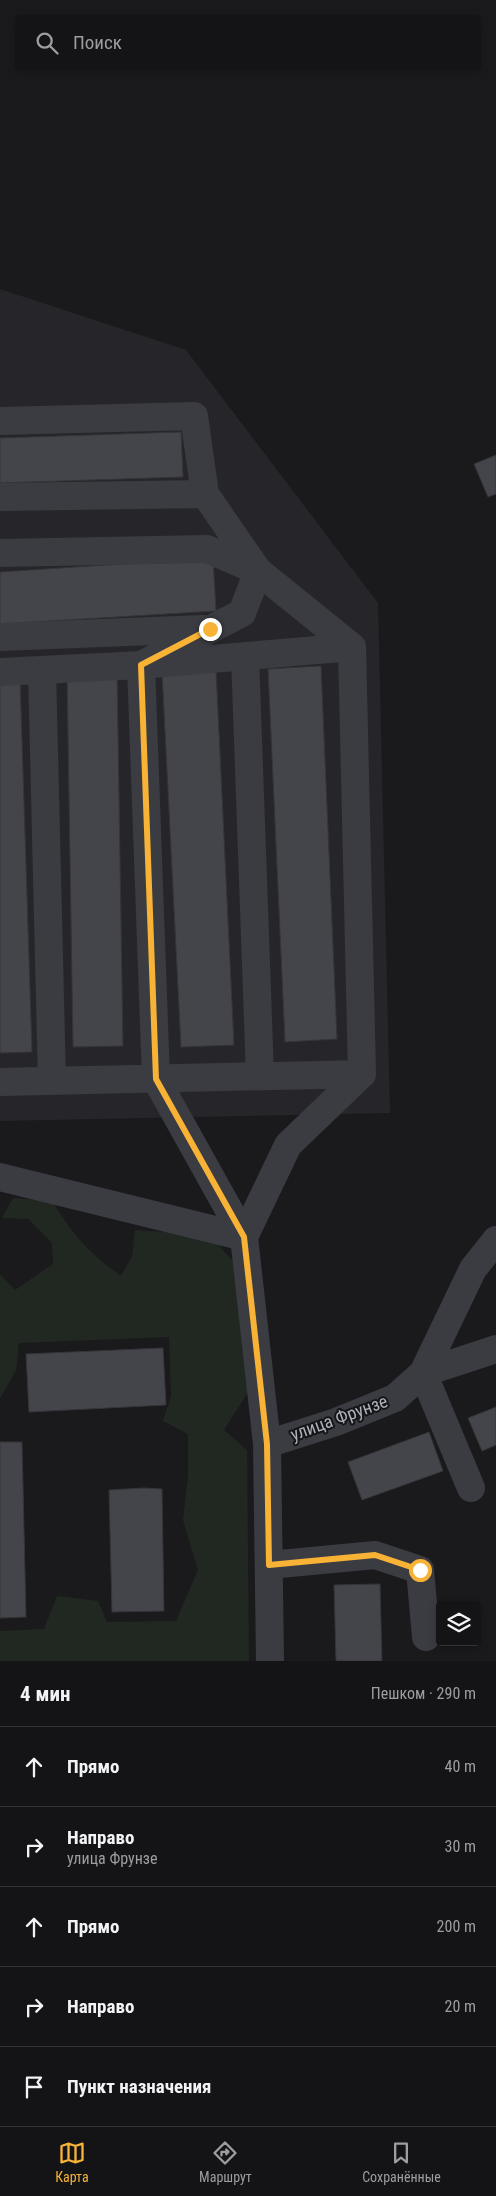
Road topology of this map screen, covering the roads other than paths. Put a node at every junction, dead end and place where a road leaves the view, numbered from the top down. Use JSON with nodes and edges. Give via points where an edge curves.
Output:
{"nodes":[{"id":1,"x":0,"y":420,"type":"edge"},
{"id":2,"x":205,"y":494,"type":"junction"},
{"id":3,"x":0,"y":497,"type":"edge"},
{"id":4,"x":0,"y":553,"type":"edge"},
{"id":5,"x":258,"y":571,"type":"junction"},
{"id":6,"x":210,"y":629,"type":"junction"},
{"id":7,"x":0,"y":637,"type":"edge"},
{"id":8,"x":352,"y":647,"type":"junction"},
{"id":9,"x":244,"y":656,"type":"junction"},
{"id":10,"x":141,"y":665,"type":"junction"},
{"id":11,"x":42,"y":670,"type":"junction"},
{"id":12,"x":0,"y":672,"type":"edge"},
{"id":13,"x":362,"y":1074,"type":"junction"},
{"id":14,"x":260,"y":1076,"type":"junction"},
{"id":15,"x":156,"y":1079,"type":"junction"},
{"id":16,"x":0,"y":1082,"type":"edge"},
{"id":17,"x":52,"y":1082,"type":"junction"},
{"id":18,"x":0,"y":1177,"type":"edge"},
{"id":19,"x":244,"y":1237,"type":"junction"},
{"id":20,"x":496,"y":1240,"type":"edge"},
{"id":21,"x":496,"y":1349,"type":"edge"},
{"id":22,"x":424,"y":1373,"type":"junction"},
{"id":23,"x":267,"y":1444,"type":"junction"},
{"id":24,"x":471,"y":1488,"type":"dead end"},
{"id":25,"x":269,"y":1565,"type":"junction"},
{"id":26,"x":426,"y":1637,"type":"dead end"},
{"id":27,"x":270,"y":1661,"type":"edge"}],
"edges":[{"from":1,"to":2,"type":"street","via":[[194,416]]},
{"from":2,"to":3,"type":"street"},
{"from":2,"to":5,"type":"street"},
{"from":4,"to":5,"type":"street","via":[[207,549]]},
{"from":5,"to":6,"type":"street","via":[[242,613]]},
{"from":5,"to":8,"type":"street"},
{"from":6,"to":7,"type":"street"},
{"from":6,"to":10,"type":"street"},
{"from":8,"to":9,"type":"street"},
{"from":8,"to":13,"type":"street"},
{"from":9,"to":10,"type":"street"},
{"from":9,"to":14,"type":"street"},
{"from":10,"to":11,"type":"street"},
{"from":10,"to":15,"type":"street"},
{"from":11,"to":12,"type":"street"},
{"from":11,"to":17,"type":"street"},
{"from":13,"to":14,"type":"street"},
{"from":13,"to":19,"type":"street","via":[[288,1145]]},
{"from":14,"to":15,"type":"street"},
{"from":15,"to":17,"type":"street"},
{"from":15,"to":19,"type":"street"},
{"from":16,"to":17,"type":"street"},
{"from":18,"to":19,"type":"street"},
{"from":19,"to":23,"type":"street"},
{"from":20,"to":22,"type":"street","via":[[473,1269]]},
{"from":21,"to":22,"type":"street","name":"улица Фрунзе"},
{"from":22,"to":23,"type":"street","name":"улица Фрунзе","via":[[395,1398],[336,1422]]},
{"from":22,"to":24,"type":"street"},
{"from":23,"to":25,"type":"street","name":"улица Фрунзе"},
{"from":25,"to":26,"type":"street","via":[[375,1555],[420,1570]]},
{"from":25,"to":27,"type":"street","name":"улица Фрунзе"}]}
